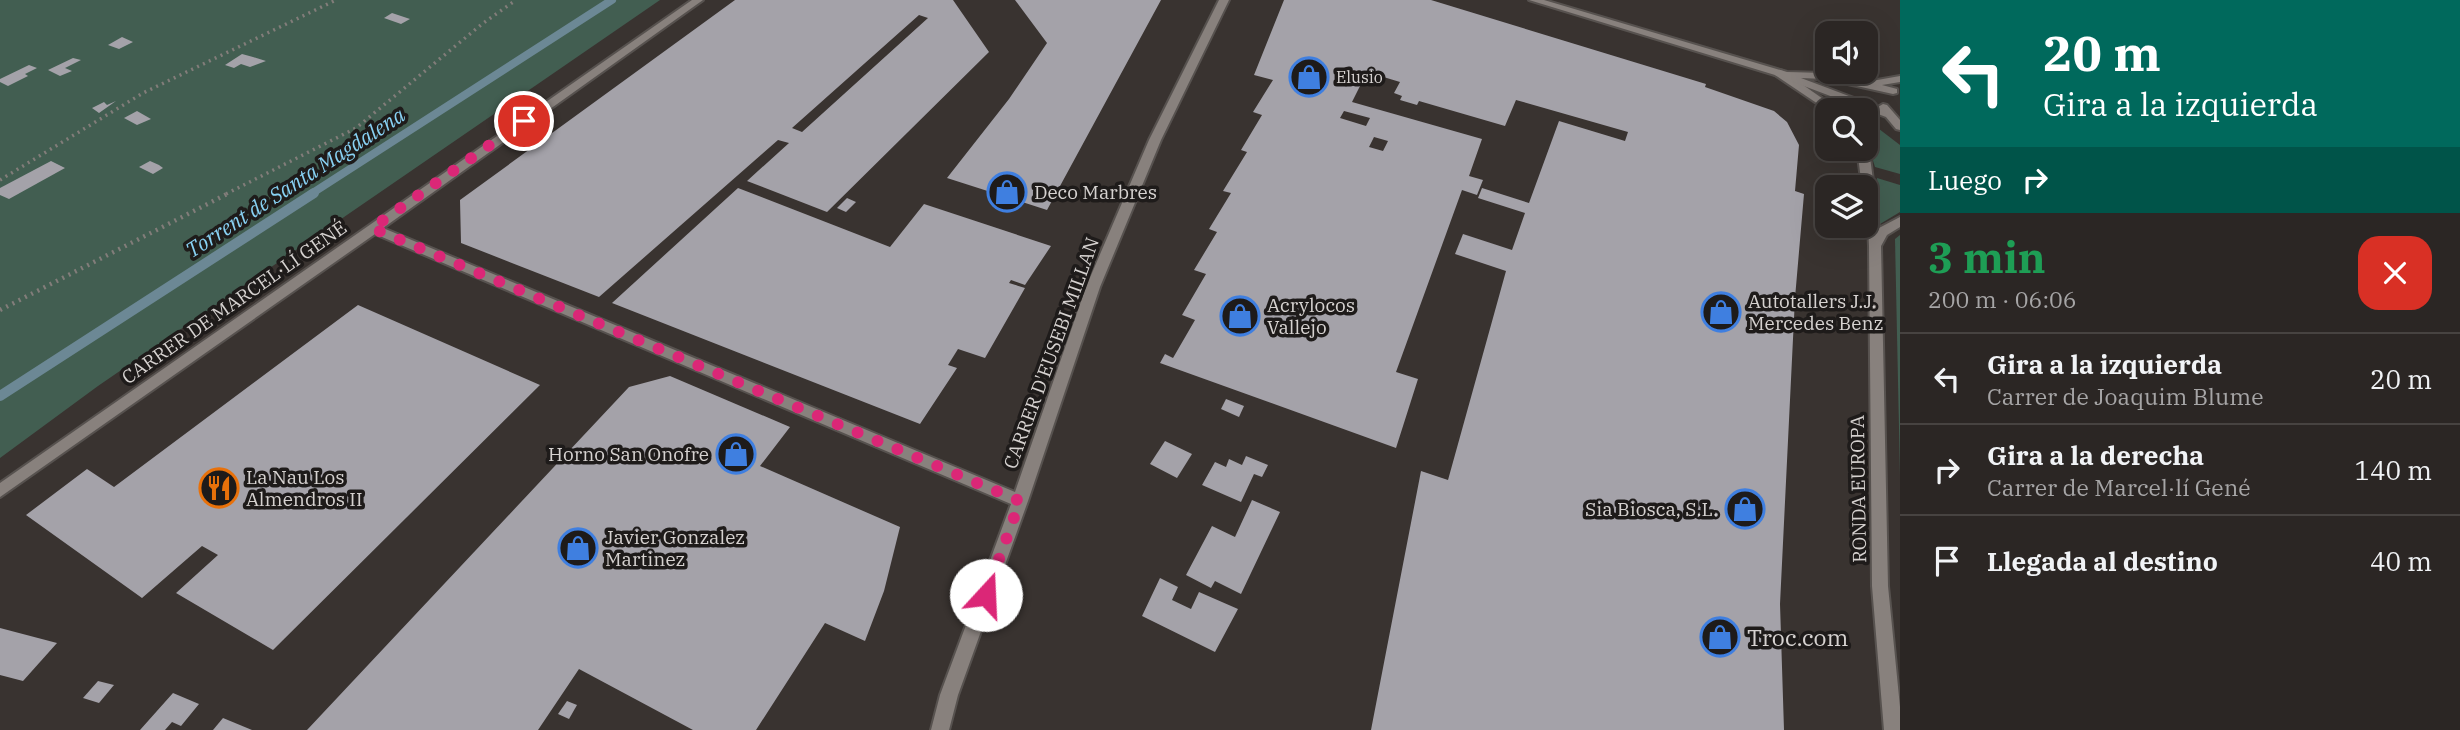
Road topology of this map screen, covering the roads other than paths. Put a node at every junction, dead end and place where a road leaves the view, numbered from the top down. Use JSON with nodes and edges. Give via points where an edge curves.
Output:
{"nodes":[{"id":1,"x":698,"y":0,"type":"edge"},
{"id":2,"x":1224,"y":0,"type":"edge"},
{"id":3,"x":1534,"y":0,"type":"edge"},
{"id":4,"x":1779,"y":73,"type":"junction"},
{"id":5,"x":1900,"y":79,"type":"edge"},
{"id":6,"x":1862,"y":85,"type":"junction"},
{"id":7,"x":1896,"y":90,"type":"edge"},
{"id":8,"x":1816,"y":98,"type":"edge"},
{"id":9,"x":1842,"y":98,"type":"edge"},
{"id":10,"x":1878,"y":111,"type":"edge"},
{"id":11,"x":1886,"y":114,"type":"junction"},
{"id":12,"x":1878,"y":120,"type":"edge"},
{"id":13,"x":1900,"y":127,"type":"edge"},
{"id":14,"x":1900,"y":135,"type":"edge"},
{"id":15,"x":1864,"y":161,"type":"edge"},
{"id":16,"x":1900,"y":221,"type":"edge"},
{"id":17,"x":372,"y":228,"type":"junction"},
{"id":18,"x":1875,"y":246,"type":"junction"},
{"id":19,"x":0,"y":491,"type":"edge"},
{"id":20,"x":1020,"y":501,"type":"junction"},
{"id":21,"x":940,"y":730,"type":"edge"},
{"id":22,"x":1893,"y":730,"type":"edge"}],
"edges":[{"from":1,"to":17,"type":"street","name":"CARRER DE MARCEL·LÍ GENÉ"},
{"from":2,"to":20,"type":"street","name":"CARRER D'EUSEBI MILLAN","via":[[1156,140],[1093,287]]},
{"from":3,"to":4,"type":"street"},
{"from":4,"to":6,"type":"street","via":[[1819,75]]},
{"from":4,"to":8,"type":"street"},
{"from":4,"to":9,"type":"street"},
{"from":5,"to":6,"type":"street"},
{"from":6,"to":7,"type":"street"},
{"from":7,"to":11,"type":"street","via":[[1883,100]]},
{"from":10,"to":11,"type":"street"},
{"from":11,"to":13,"type":"street"},
{"from":12,"to":14,"type":"street"},
{"from":15,"to":18,"type":"street","name":"RONDA EUROPA"},
{"from":16,"to":18,"type":"street","via":[[1882,232]]},
{"from":17,"to":19,"type":"street","name":"CARRER DE MARCEL·LÍ GENÉ"},
{"from":17,"to":20,"type":"street"},
{"from":18,"to":22,"type":"street","name":"RONDA EUROPA","via":[[1879,572]]},
{"from":20,"to":21,"type":"street","name":"CARRER D'EUSEBI MILLAN"}]}
